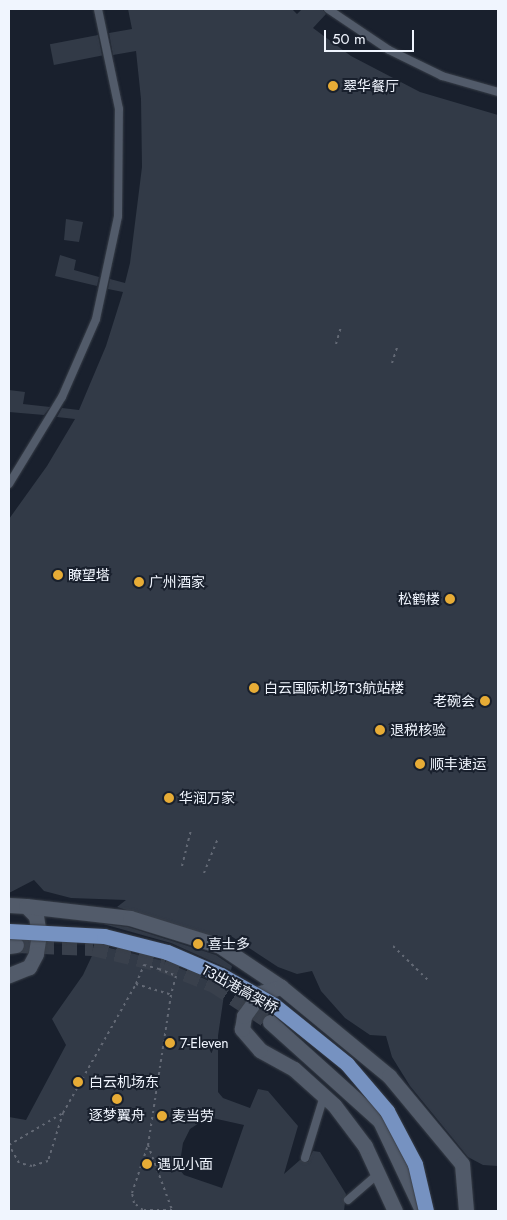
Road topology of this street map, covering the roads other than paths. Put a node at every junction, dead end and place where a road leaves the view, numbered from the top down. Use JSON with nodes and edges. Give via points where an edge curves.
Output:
{"nodes":[{"id":1,"x":98,"y":9,"type":"edge"},
{"id":2,"x":328,"y":9,"type":"edge"},
{"id":3,"x":498,"y":92,"type":"edge"},
{"id":4,"x":9,"y":484,"type":"edge"},
{"id":5,"x":9,"y":905,"type":"edge"},
{"id":6,"x":26,"y":906,"type":"junction"},
{"id":7,"x":9,"y":931,"type":"edge"},
{"id":8,"x":9,"y":975,"type":"edge"},
{"id":9,"x":281,"y":987,"type":"junction"},
{"id":10,"x":270,"y":1022,"type":"tunnel mouth"},
{"id":11,"x":324,"y":1096,"type":"junction"},
{"id":12,"x":305,"y":1158,"type":"dead end"},
{"id":13,"x":378,"y":1174,"type":"junction"},
{"id":14,"x":348,"y":1200,"type":"dead end"},
{"id":15,"x":395,"y":1211,"type":"edge"},
{"id":16,"x":424,"y":1211,"type":"edge"},
{"id":17,"x":466,"y":1211,"type":"edge"}],
"edges":[{"from":1,"to":4,"type":"lane","via":[[119,109],[118,216],[96,319],[62,397]]},
{"from":2,"to":3,"type":"lane","via":[[389,50],[442,76]]},
{"from":5,"to":6,"type":"main road"},
{"from":6,"to":8,"type":"main road","via":[[36,916],[36,954],[29,966]]},
{"from":6,"to":9,"type":"main road","via":[[130,918],[220,946]]},
{"from":7,"to":16,"type":"main road","name":"T3出港高架桥","bridge":true,"via":[[104,936],[167,952],[222,975],[274,1005],[347,1064],[387,1111],[415,1164]]},
{"from":9,"to":11,"type":"main road","via":[[261,993],[244,1016],[242,1030],[260,1050],[294,1069]]},
{"from":9,"to":17,"type":"main road","via":[[389,1076],[435,1128],[462,1164]]},
{"from":10,"to":16,"type":"main road","via":[[380,1121]]},
{"from":11,"to":12,"type":"lane"},
{"from":11,"to":13,"type":"main road","via":[[365,1146]]},
{"from":13,"to":14,"type":"lane"},
{"from":13,"to":15,"type":"main road"}]}
